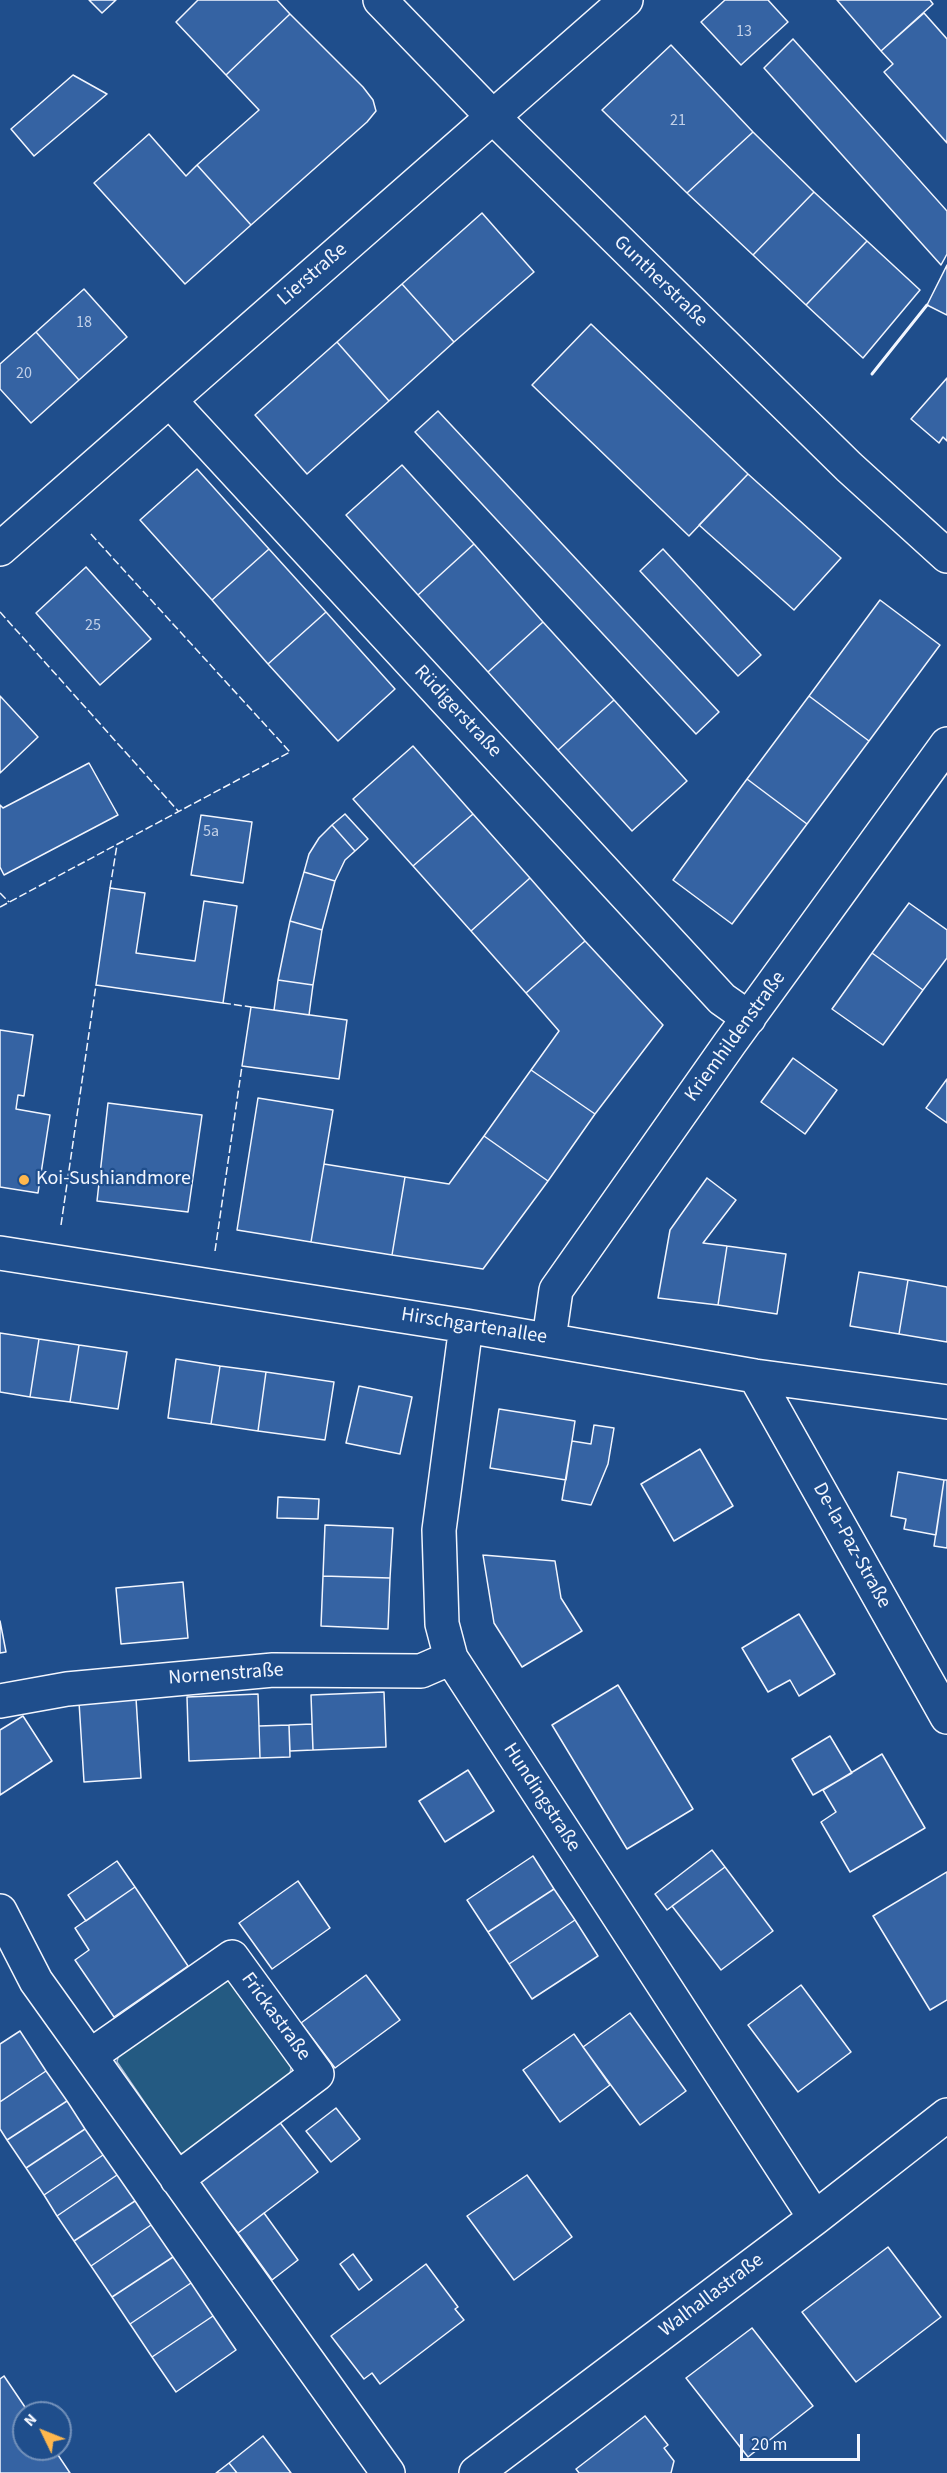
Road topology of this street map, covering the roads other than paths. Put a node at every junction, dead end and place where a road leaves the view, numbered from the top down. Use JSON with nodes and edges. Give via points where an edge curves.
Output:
{"nodes":[{"id":1,"x":380,"y":0,"type":"edge"},
{"id":2,"x":626,"y":0,"type":"edge"},
{"id":3,"x":493,"y":117,"type":"junction"},
{"id":4,"x":170,"y":400,"type":"junction"},
{"id":5,"x":0,"y":549,"type":"edge"},
{"id":6,"x":947,"y":556,"type":"edge"},
{"id":7,"x":947,"y":744,"type":"edge"},
{"id":8,"x":749,"y":1018,"type":"junction"},
{"id":9,"x":0,"y":1253,"type":"edge"},
{"id":10,"x":466,"y":1326,"type":"junction"},
{"id":11,"x":549,"y":1340,"type":"junction"},
{"id":12,"x":755,"y":1376,"type":"junction"},
{"id":13,"x":947,"y":1402,"type":"edge"},
{"id":14,"x":451,"y":1658,"type":"junction"},
{"id":15,"x":0,"y":1701,"type":"edge"},
{"id":16,"x":947,"y":1717,"type":"edge"},
{"id":17,"x":0,"y":1911,"type":"edge"},
{"id":18,"x":90,"y":2056,"type":"junction"},
{"id":19,"x":947,"y":2115,"type":"edge"},
{"id":20,"x":177,"y":2179,"type":"junction"},
{"id":21,"x":815,"y":2218,"type":"junction"},
{"id":22,"x":388,"y":2473,"type":"edge"},
{"id":23,"x":476,"y":2473,"type":"edge"}],
"edges":[{"from":1,"to":3,"type":"street","name":"Guntherstraße"},
{"from":2,"to":3,"type":"street","name":"Lierstraße"},
{"from":3,"to":4,"type":"street","name":"Lierstraße"},
{"from":3,"to":6,"type":"street","name":"Guntherstraße","via":[[849,467]]},
{"from":4,"to":5,"type":"street","name":"Lierstraße"},
{"from":4,"to":8,"type":"street","name":"Rüdigerstraße","via":[[722,999]]},
{"from":7,"to":8,"type":"street","name":"Kriemhildenstraße"},
{"from":8,"to":11,"type":"street","name":"Kriemhildenstraße","via":[[556,1290]]},
{"from":9,"to":10,"type":"street","name":"Hirschgartenallee"},
{"from":10,"to":11,"type":"street","name":"Hirschgartenallee"},
{"from":10,"to":14,"type":"street","name":"Hundingstraße","via":[[439,1530],[442,1624]]},
{"from":11,"to":12,"type":"street","name":"Hirschgartenallee"},
{"from":12,"to":13,"type":"street","name":"Hirschgartenallee"},
{"from":12,"to":16,"type":"street","name":"De-la-Paz-Straße"},
{"from":14,"to":15,"type":"street","name":"Nornenstraße","via":[[421,1671],[273,1670],[67,1689]]},
{"from":14,"to":21,"type":"street","name":"Hundingstraße"},
{"from":17,"to":18,"type":"street","via":[[36,1981]]},
{"from":18,"to":20,"type":"street"},
{"from":18,"to":20,"type":"street","name":"Frickastraße","via":[[232,1958],[317,2074]]},
{"from":19,"to":21,"type":"street","name":"Walhallastraße"},
{"from":20,"to":22,"type":"street"},
{"from":21,"to":23,"type":"street","name":"Walhallastraße"}]}
